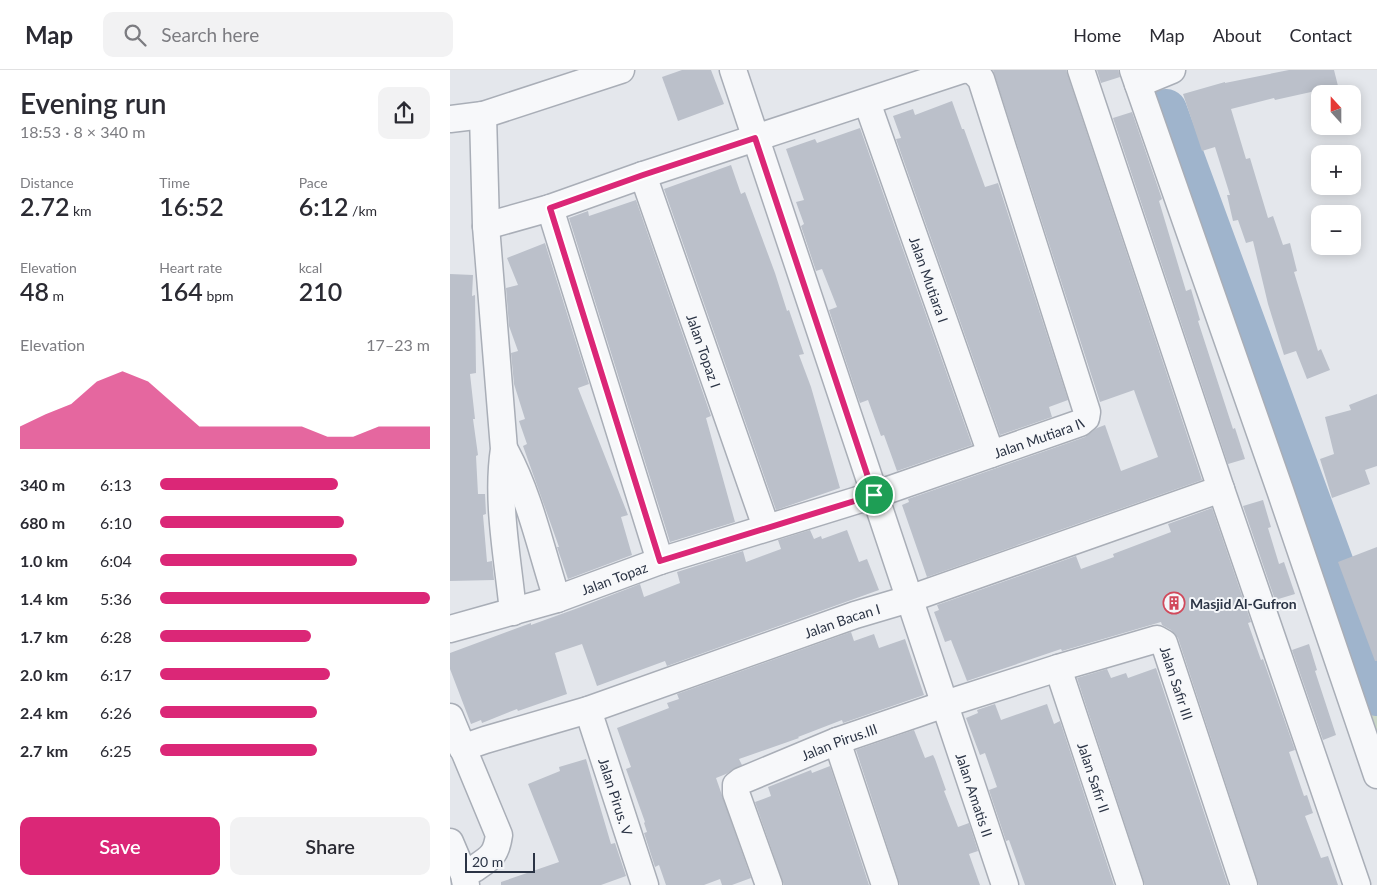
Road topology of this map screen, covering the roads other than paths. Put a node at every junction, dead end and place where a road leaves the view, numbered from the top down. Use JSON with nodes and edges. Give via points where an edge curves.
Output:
{"nodes":[{"id":1,"x":733,"y":70,"type":"edge"},
{"id":2,"x":962,"y":70,"type":"edge"},
{"id":3,"x":968,"y":70,"type":"edge"},
{"id":4,"x":1081,"y":70,"type":"edge"},
{"id":5,"x":608,"y":72,"type":"edge"},
{"id":6,"x":1152,"y":75,"type":"edge"},
{"id":7,"x":867,"y":102,"type":"junction"},
{"id":8,"x":483,"y":115,"type":"junction"},
{"id":9,"x":450,"y":119,"type":"edge"},
{"id":10,"x":755,"y":138,"type":"junction"},
{"id":11,"x":643,"y":175,"type":"junction"},
{"id":12,"x":550,"y":208,"type":"junction"},
{"id":13,"x":486,"y":226,"type":"junction"},
{"id":14,"x":504,"y":449,"type":"junction"},
{"id":15,"x":991,"y":454,"type":"junction"},
{"id":16,"x":1221,"y":489,"type":"junction"},
{"id":17,"x":874,"y":495,"type":"junction"},
{"id":18,"x":766,"y":527,"type":"junction"},
{"id":19,"x":660,"y":561,"type":"junction"},
{"id":20,"x":556,"y":599,"type":"junction"},
{"id":21,"x":909,"y":599,"type":"junction"},
{"id":22,"x":513,"y":612,"type":"junction"},
{"id":23,"x":450,"y":629,"type":"edge"},
{"id":24,"x":1058,"y":668,"type":"junction"},
{"id":25,"x":945,"y":704,"type":"junction"},
{"id":26,"x":588,"y":710,"type":"junction"},
{"id":27,"x":450,"y":716,"type":"edge"},
{"id":28,"x":837,"y":741,"type":"junction"},
{"id":29,"x":462,"y":748,"type":"junction"},
{"id":30,"x":1377,"y":775,"type":"edge"},
{"id":31,"x":450,"y":842,"type":"edge"},
{"id":32,"x":468,"y":876,"type":"edge"},
{"id":33,"x":645,"y":885,"type":"edge"},
{"id":34,"x":769,"y":885,"type":"edge"},
{"id":35,"x":885,"y":885,"type":"edge"},
{"id":36,"x":1005,"y":885,"type":"edge"},
{"id":37,"x":1130,"y":885,"type":"edge"},
{"id":38,"x":1244,"y":885,"type":"edge"},
{"id":39,"x":1357,"y":885,"type":"edge"}],
"edges":[{"from":1,"to":10,"type":"street"},
{"from":2,"to":7,"type":"street"},
{"from":3,"to":15,"type":"street","name":"Jalan Mutiara II","via":[[981,79],[1087,412],[1080,423]]},
{"from":4,"to":16,"type":"street"},
{"from":5,"to":8,"type":"street"},
{"from":6,"to":30,"type":"street","via":[[1280,490]]},
{"from":7,"to":10,"type":"street"},
{"from":7,"to":15,"type":"street","name":"Jalan Mutiara I"},
{"from":8,"to":9,"type":"street"},
{"from":8,"to":13,"type":"street"},
{"from":10,"to":11,"type":"street"},
{"from":10,"to":17,"type":"street"},
{"from":11,"to":12,"type":"street"},
{"from":11,"to":18,"type":"street","name":"Jalan Topaz I"},
{"from":12,"to":13,"type":"street"},
{"from":12,"to":19,"type":"street"},
{"from":13,"to":14,"type":"street"},
{"from":14,"to":20,"type":"street","via":[[524,495]]},
{"from":14,"to":22,"type":"street","via":[[501,472]]},
{"from":15,"to":17,"type":"street","name":"Jalan Mutiara II"},
{"from":16,"to":21,"type":"street","name":"Jalan Bacan I"},
{"from":16,"to":39,"type":"street"},
{"from":17,"to":18,"type":"street","name":"Jalan Topaz"},
{"from":17,"to":21,"type":"street"},
{"from":18,"to":19,"type":"street","name":"Jalan Topaz"},
{"from":19,"to":20,"type":"street","name":"Jalan Topaz"},
{"from":20,"to":22,"type":"street","name":"Jalan Topaz"},
{"from":21,"to":25,"type":"street"},
{"from":21,"to":26,"type":"street","name":"Jalan Bacan I","via":[[855,615]]},
{"from":22,"to":23,"type":"street","name":"Jalan Topaz"},
{"from":24,"to":25,"type":"street","name":"Jalan Safir III"},
{"from":24,"to":37,"type":"street","name":"Jalan Safir II"},
{"from":24,"to":38,"type":"street","name":"Jalan Safir III","via":[[1155,640],[1164,643]]},
{"from":25,"to":28,"type":"street","name":"Jalan Pirus.III"},
{"from":25,"to":36,"type":"street","name":"Jalan Amatis II"},
{"from":26,"to":29,"type":"street","name":"Jalan Bacan I"},
{"from":26,"to":33,"type":"street","name":"Jalan Pirus. V"},
{"from":27,"to":29,"type":"street"},
{"from":28,"to":34,"type":"street","name":"Jalan Pirus.III","via":[[736,785],[736,793]]},
{"from":28,"to":35,"type":"street"},
{"from":29,"to":32,"type":"street","via":[[499,836],[497,848]]},
{"from":31,"to":32,"type":"street"}]}
